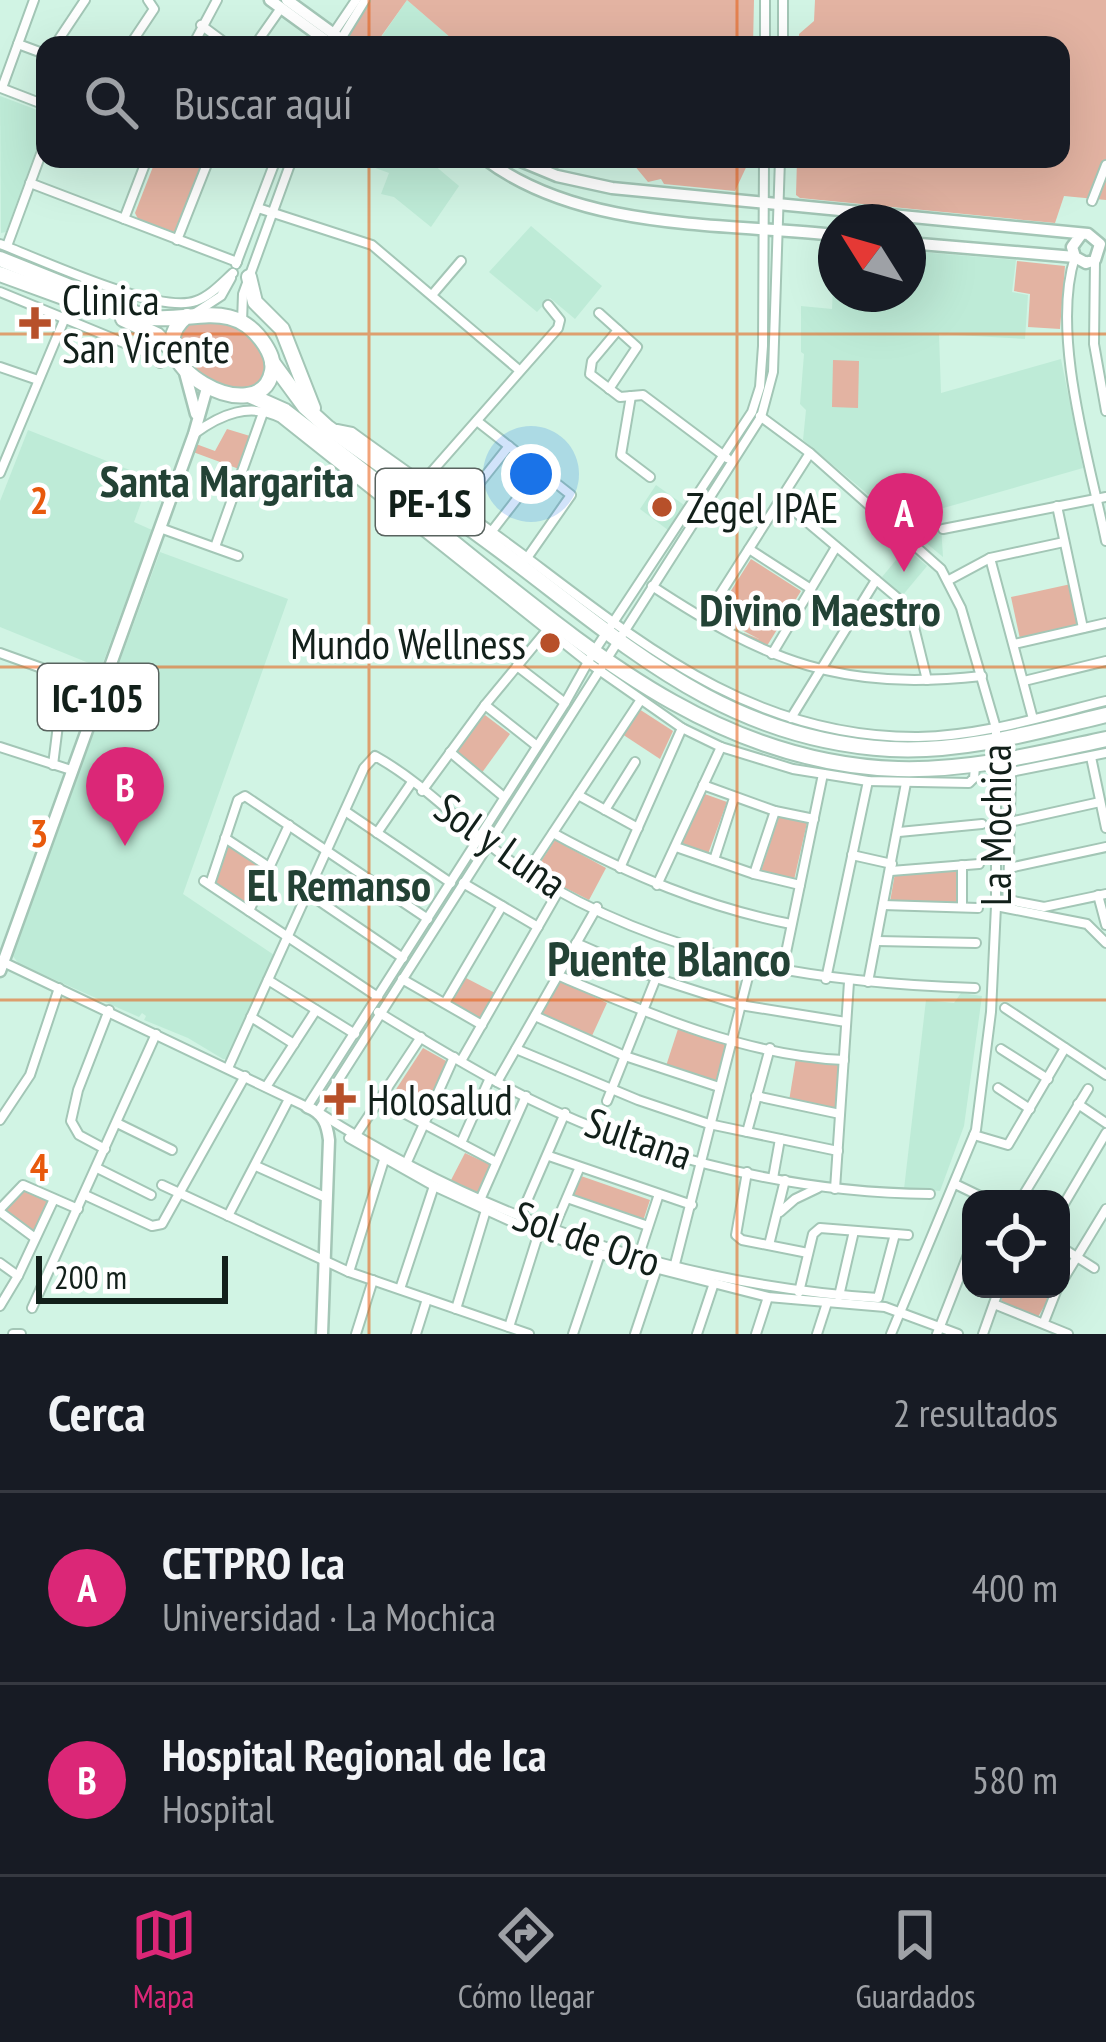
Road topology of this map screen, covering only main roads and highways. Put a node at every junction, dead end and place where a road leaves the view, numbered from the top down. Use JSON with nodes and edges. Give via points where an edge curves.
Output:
{"nodes":[{"id":1,"x":279,"y":2,"type":"edge"},
{"id":2,"x":327,"y":36,"type":"edge"},
{"id":3,"x":501,"y":168,"type":"edge"},
{"id":4,"x":539,"y":168,"type":"edge"},
{"id":5,"x":638,"y":190,"type":"junction"},
{"id":6,"x":664,"y":193,"type":"junction"},
{"id":7,"x":818,"y":207,"type":"edge"},
{"id":8,"x":634,"y":216,"type":"junction"},
{"id":9,"x":660,"y":219,"type":"junction"},
{"id":10,"x":926,"y":221,"type":"edge"},
{"id":11,"x":970,"y":224,"type":"junction"},
{"id":12,"x":818,"y":233,"type":"edge"},
{"id":13,"x":1080,"y":236,"type":"junction"},
{"id":14,"x":1101,"y":238,"type":"edge"},
{"id":15,"x":926,"y":245,"type":"edge"},
{"id":16,"x":2,"y":250,"type":"edge"},
{"id":17,"x":969,"y":251,"type":"junction"},
{"id":18,"x":1075,"y":257,"type":"junction"},
{"id":19,"x":1099,"y":260,"type":"edge"},
{"id":20,"x":0,"y":274,"type":"edge"},
{"id":21,"x":249,"y":278,"type":"road end"},
{"id":22,"x":190,"y":315,"type":"junction"},
{"id":23,"x":272,"y":362,"type":"junction"},
{"id":24,"x":181,"y":363,"type":"junction"},
{"id":25,"x":207,"y":388,"type":"junction"},
{"id":26,"x":249,"y":395,"type":"junction"},
{"id":27,"x":195,"y":429,"type":"junction"},
{"id":28,"x":318,"y":434,"type":"junction"},
{"id":29,"x":438,"y":543,"type":"road end"},
{"id":30,"x":457,"y":545,"type":"junction"},
{"id":31,"x":1106,"y":715,"type":"edge"},
{"id":32,"x":1106,"y":739,"type":"edge"},
{"id":33,"x":2,"y":966,"type":"edge"},
{"id":34,"x":312,"y":1109,"type":"road end"},
{"id":35,"x":322,"y":1334,"type":"edge"}],
"edges":[{"from":1,"to":2,"type":"main road"},
{"from":3,"to":8,"type":"main road","via":[[542,192]]},
{"from":4,"to":5,"type":"main road"},
{"from":5,"to":6,"type":"main road"},
{"from":5,"to":8,"type":"main road","via":[[644,204]]},
{"from":6,"to":7,"type":"main road"},
{"from":6,"to":9,"type":"main road","via":[[651,204]]},
{"from":8,"to":9,"type":"main road"},
{"from":9,"to":12,"type":"main road"},
{"from":10,"to":11,"type":"main road"},
{"from":11,"to":13,"type":"main road"},
{"from":11,"to":17,"type":"main road"},
{"from":13,"to":14,"type":"main road"},
{"from":13,"to":18,"type":"main road"},
{"from":14,"to":19,"type":"main road"},
{"from":15,"to":17,"type":"main road"},
{"from":16,"to":22,"type":"highway","via":[[145,317]]},
{"from":17,"to":18,"type":"main road"},
{"from":18,"to":19,"type":"main road"},
{"from":20,"to":24,"type":"highway","via":[[147,328]]},
{"from":21,"to":28,"type":"highway","via":[[255,302],[282,329]]},
{"from":22,"to":23,"type":"highway","number":"PE-1S","via":[[242,324]]},
{"from":22,"to":24,"type":"highway","via":[[173,338]]},
{"from":23,"to":26,"type":"highway","via":[[268,382]]},
{"from":23,"to":28,"type":"highway","number":"PE-1S"},
{"from":24,"to":25,"type":"highway"},
{"from":24,"to":27,"type":"main road"},
{"from":25,"to":26,"type":"highway","number":"PE-1S"},
{"from":25,"to":27,"type":"main road","number":"IC-105"},
{"from":26,"to":28,"type":"highway","number":"PE-1S"},
{"from":27,"to":33,"type":"main road","number":"IC-105"},
{"from":28,"to":30,"type":"highway","number":"PE-1S"},
{"from":28,"to":31,"type":"highway","number":"PE-1S","via":[[496,548],[694,693],[766,724],[928,749]]},
{"from":29,"to":30,"type":"highway"},
{"from":30,"to":32,"type":"highway","number":"PE-1S","via":[[594,661],[770,748],[875,767],[1005,767]]},
{"from":34,"to":35,"type":"main road","via":[[326,1123]]}]}
